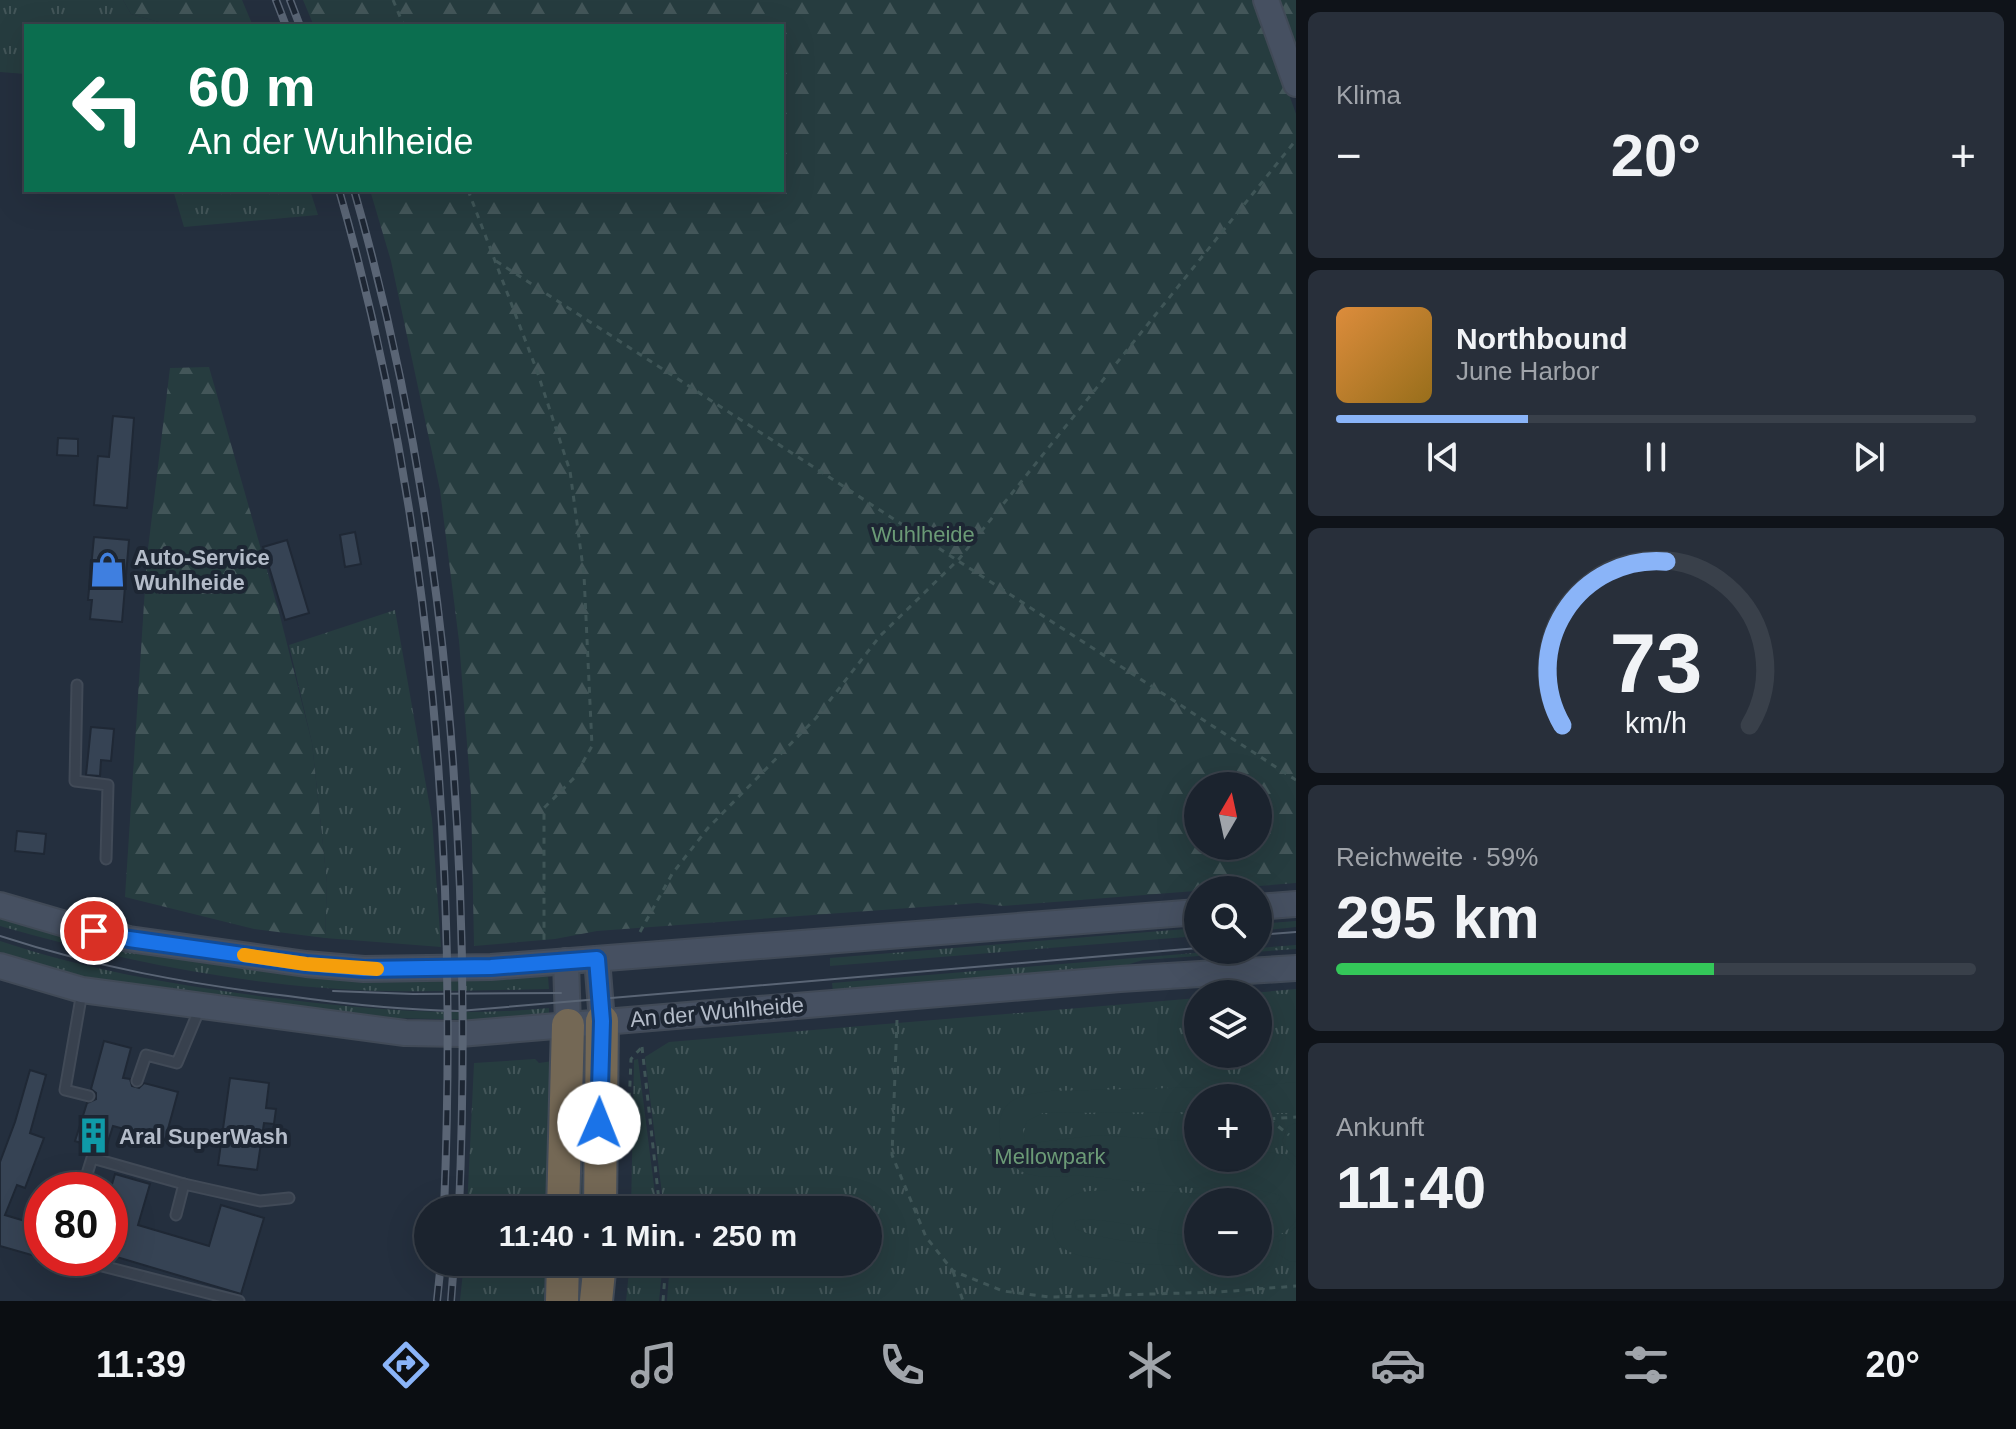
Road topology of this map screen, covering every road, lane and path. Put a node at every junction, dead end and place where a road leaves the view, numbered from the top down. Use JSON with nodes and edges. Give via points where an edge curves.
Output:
{"nodes":[{"id":1,"x":393,"y":0,"type":"edge"},
{"id":2,"x":1266,"y":0,"type":"edge"},
{"id":3,"x":403,"y":24,"type":"edge"},
{"id":4,"x":1296,"y":84,"type":"edge"},
{"id":5,"x":1296,"y":140,"type":"edge"},
{"id":6,"x":469,"y":192,"type":"edge"},
{"id":7,"x":496,"y":261,"type":"junction"},
{"id":8,"x":959,"y":559,"type":"junction"},
{"id":9,"x":77,"y":685,"type":"dead end"},
{"id":10,"x":1296,"y":780,"type":"edge"},
{"id":11,"x":106,"y":859,"type":"dead end"},
{"id":12,"x":1296,"y":904,"type":"edge"},
{"id":13,"x":0,"y":905,"type":"edge"},
{"id":14,"x":1272,"y":906,"type":"edge"},
{"id":15,"x":1184,"y":913,"type":"edge"},
{"id":16,"x":640,"y":932,"type":"dead end"},
{"id":17,"x":544,"y":945,"type":"dead end"},
{"id":18,"x":597,"y":959,"type":"junction"},
{"id":19,"x":566,"y":961,"type":"junction"},
{"id":20,"x":0,"y":966,"type":"edge"},
{"id":21,"x":1296,"y":968,"type":"edge"},
{"id":22,"x":82,"y":990,"type":"junction"},
{"id":23,"x":200,"y":1007,"type":"junction"},
{"id":24,"x":897,"y":1020,"type":"dead end"},
{"id":25,"x":602,"y":1021,"type":"junction"},
{"id":26,"x":568,"y":1025,"type":"junction"},
{"id":27,"x":137,"y":1081,"type":"dead end"},
{"id":28,"x":89,"y":1096,"type":"dead end"},
{"id":29,"x":623,"y":1116,"type":"dead end"},
{"id":30,"x":1296,"y":1117,"type":"edge"},
{"id":31,"x":1272,"y":1119,"type":"edge"},
{"id":32,"x":1272,"y":1121,"type":"edge"},
{"id":33,"x":1289,"y":1135,"type":"dead end"},
{"id":34,"x":88,"y":1172,"type":"edge"},
{"id":35,"x":184,"y":1184,"type":"junction"},
{"id":36,"x":563,"y":1196,"type":"edge"},
{"id":37,"x":600,"y":1196,"type":"edge"},
{"id":38,"x":658,"y":1196,"type":"edge"},
{"id":39,"x":289,"y":1198,"type":"dead end"},
{"id":40,"x":176,"y":1215,"type":"dead end"},
{"id":41,"x":953,"y":1271,"type":"junction"},
{"id":42,"x":128,"y":1273,"type":"edge"},
{"id":43,"x":563,"y":1276,"type":"edge"},
{"id":44,"x":599,"y":1276,"type":"edge"},
{"id":45,"x":665,"y":1276,"type":"edge"},
{"id":46,"x":1296,"y":1286,"type":"edge"},
{"id":47,"x":239,"y":1301,"type":"edge"},
{"id":48,"x":562,"y":1301,"type":"edge"},
{"id":49,"x":596,"y":1301,"type":"edge"},
{"id":50,"x":663,"y":1301,"type":"edge"},
{"id":51,"x":963,"y":1301,"type":"edge"}],
"edges":[{"from":1,"to":3,"type":"path"},
{"from":2,"to":4,"type":"main road"},
{"from":5,"to":8,"type":"path"},
{"from":6,"to":7,"type":"path"},
{"from":7,"to":8,"type":"path"},
{"from":7,"to":17,"type":"path","via":[[570,471],[584,575],[592,746],[574,778],[544,808]]},
{"from":8,"to":10,"type":"path"},
{"from":8,"to":16,"type":"path","via":[[880,636],[816,718],[708,828],[672,874]]},
{"from":9,"to":11,"type":"lane","via":[[75,781],[108,785]]},
{"from":12,"to":14,"type":"main road"},
{"from":13,"to":19,"type":"main road","via":[[129,939],[306,964],[364,969]]},
{"from":15,"to":18,"type":"main road"},
{"from":18,"to":19,"type":"main road"},
{"from":18,"to":25,"type":"main road"},
{"from":19,"to":26,"type":"main road"},
{"from":20,"to":22,"type":"main road","name":"An der Wuhlheide"},
{"from":21,"to":25,"type":"main road","name":"An der Wuhlheide"},
{"from":22,"to":23,"type":"main road","name":"An der Wuhlheide"},
{"from":22,"to":28,"type":"lane","via":[[65,1090]]},
{"from":23,"to":26,"type":"main road","name":"An der Wuhlheide","via":[[405,1033]]},
{"from":23,"to":27,"type":"lane","via":[[177,1063],[146,1055]]},
{"from":24,"to":41,"type":"path","via":[[892,1155],[926,1237]]},
{"from":25,"to":26,"type":"main road","name":"An der Wuhlheide"},
{"from":25,"to":37,"type":"highway"},
{"from":26,"to":36,"type":"highway"},
{"from":29,"to":38,"type":"path","via":[[629,1107],[631,1059],[642,1047]]},
{"from":30,"to":31,"type":"path"},
{"from":32,"to":33,"type":"path"},
{"from":34,"to":35,"type":"lane","via":[[92,1158]]},
{"from":35,"to":39,"type":"lane","via":[[260,1201]]},
{"from":35,"to":40,"type":"lane"},
{"from":41,"to":46,"type":"path","via":[[1003,1291],[1050,1297]]},
{"from":41,"to":51,"type":"path"},
{"from":42,"to":47,"type":"lane"},
{"from":43,"to":48,"type":"highway"},
{"from":44,"to":49,"type":"highway"},
{"from":45,"to":50,"type":"path"}]}
